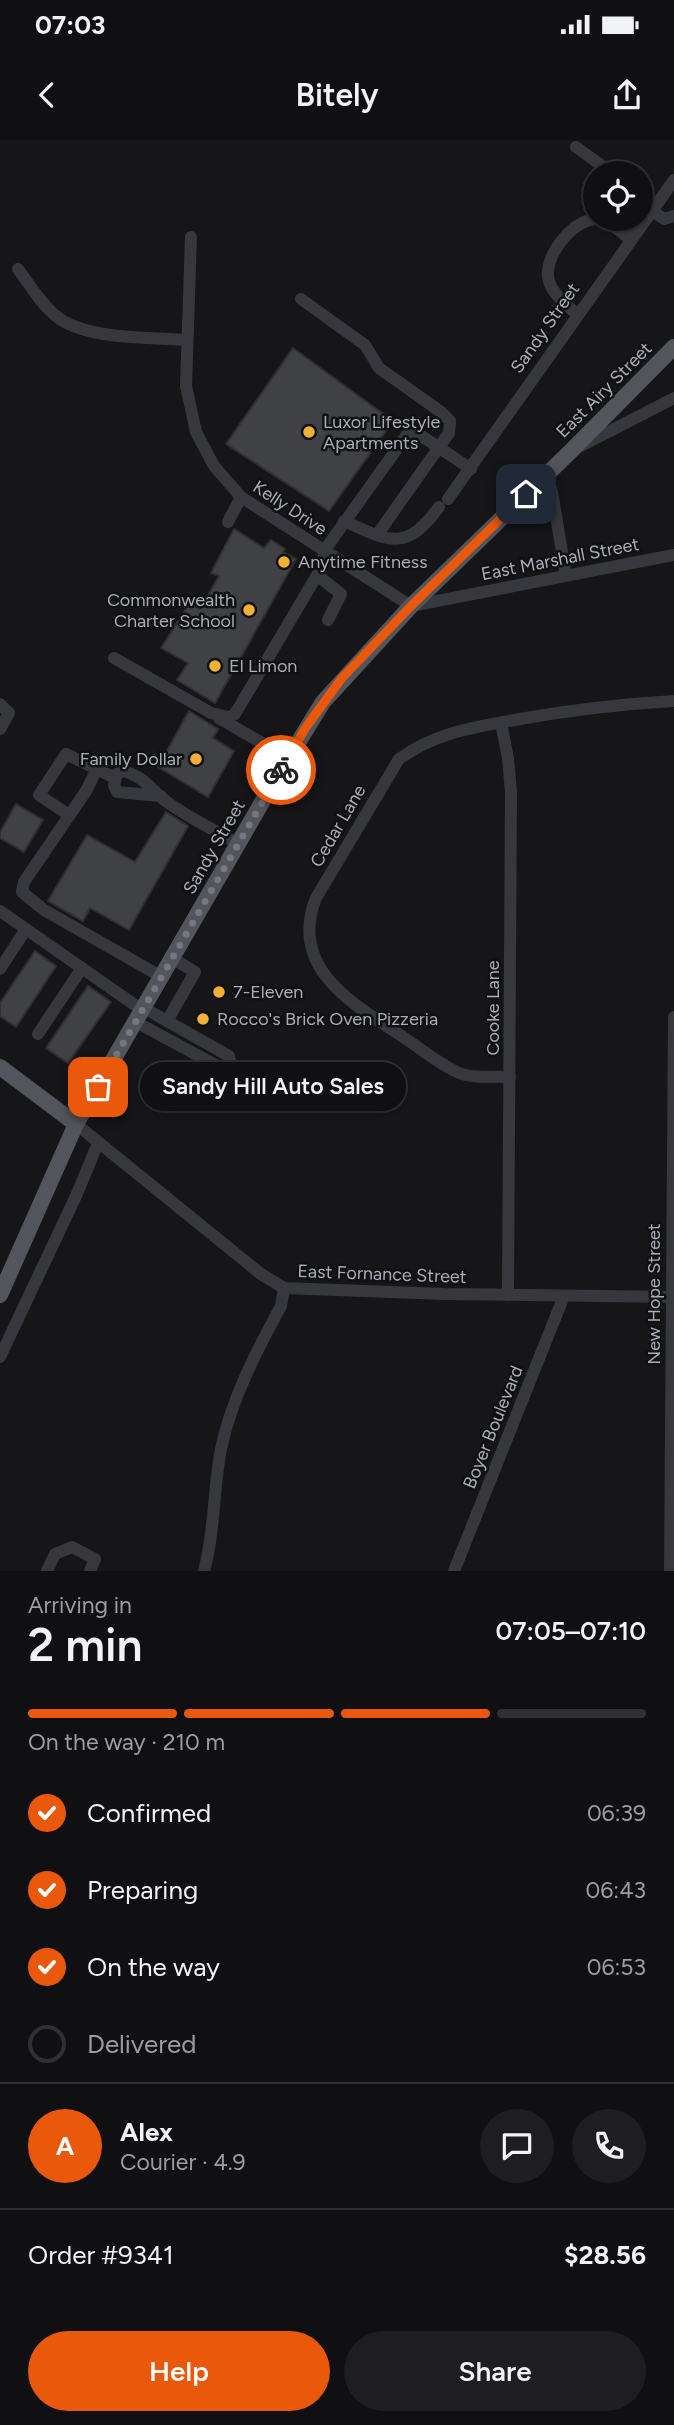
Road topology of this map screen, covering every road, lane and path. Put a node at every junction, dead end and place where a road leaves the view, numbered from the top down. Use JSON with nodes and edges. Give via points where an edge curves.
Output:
{"nodes":[{"id":1,"x":576,"y":147,"type":"dead end"},
{"id":2,"x":595,"y":161,"type":"edge"},
{"id":3,"x":674,"y":180,"type":"edge"},
{"id":4,"x":654,"y":208,"type":"junction"},
{"id":5,"x":674,"y":216,"type":"edge"},
{"id":6,"x":191,"y":237,"type":"dead end"},
{"id":7,"x":631,"y":240,"type":"junction"},
{"id":8,"x":18,"y":269,"type":"dead end"},
{"id":9,"x":301,"y":299,"type":"dead end"},
{"id":10,"x":578,"y":314,"type":"junction"},
{"id":11,"x":187,"y":340,"type":"junction"},
{"id":12,"x":674,"y":346,"type":"edge"},
{"id":13,"x":674,"y":398,"type":"edge"},
{"id":14,"x":439,"y":448,"type":"junction"},
{"id":15,"x":572,"y":450,"type":"junction"},
{"id":16,"x":471,"y":469,"type":"junction"},
{"id":17,"x":546,"y":476,"type":"junction"},
{"id":18,"x":241,"y":497,"type":"junction"},
{"id":19,"x":344,"y":520,"type":"junction"},
{"id":20,"x":228,"y":522,"type":"dead end"},
{"id":21,"x":377,"y":535,"type":"junction"},
{"id":22,"x":324,"y":551,"type":"junction"},
{"id":23,"x":674,"y":555,"type":"edge"},
{"id":24,"x":317,"y":575,"type":"junction"},
{"id":25,"x":566,"y":576,"type":"junction"},
{"id":26,"x":411,"y":606,"type":"junction"},
{"id":27,"x":328,"y":620,"type":"dead end"},
{"id":28,"x":114,"y":658,"type":"dead end"},
{"id":29,"x":674,"y":701,"type":"edge"},
{"id":30,"x":5,"y":709,"type":"edge"},
{"id":31,"x":211,"y":713,"type":"junction"},
{"id":32,"x":501,"y":723,"type":"junction"},
{"id":33,"x":0,"y":729,"type":"edge"},
{"id":34,"x":288,"y":758,"type":"junction"},
{"id":35,"x":97,"y":769,"type":"junction"},
{"id":36,"x":115,"y":778,"type":"junction"},
{"id":37,"x":161,"y":796,"type":"junction"},
{"id":38,"x":69,"y":815,"type":"junction"},
{"id":39,"x":238,"y":844,"type":"junction"},
{"id":40,"x":0,"y":911,"type":"edge"},
{"id":41,"x":26,"y":929,"type":"junction"},
{"id":42,"x":173,"y":958,"type":"junction"},
{"id":43,"x":82,"y":968,"type":"junction"},
{"id":44,"x":0,"y":969,"type":"edge"},
{"id":45,"x":162,"y":977,"type":"junction"},
{"id":46,"x":141,"y":1013,"type":"junction"},
{"id":47,"x":674,"y":1017,"type":"edge"},
{"id":48,"x":167,"y":1021,"type":"junction"},
{"id":49,"x":38,"y":1034,"type":"dead end"},
{"id":50,"x":0,"y":1067,"type":"edge"},
{"id":51,"x":510,"y":1077,"type":"junction"},
{"id":52,"x":76,"y":1124,"type":"junction"},
{"id":53,"x":98,"y":1143,"type":"junction"},
{"id":54,"x":284,"y":1289,"type":"junction"},
{"id":55,"x":0,"y":1295,"type":"edge"},
{"id":56,"x":508,"y":1295,"type":"junction"},
{"id":57,"x":565,"y":1296,"type":"junction"},
{"id":58,"x":672,"y":1297,"type":"edge"},
{"id":59,"x":0,"y":1357,"type":"edge"},
{"id":60,"x":47,"y":1571,"type":"edge"},
{"id":61,"x":90,"y":1571,"type":"edge"},
{"id":62,"x":204,"y":1571,"type":"edge"},
{"id":63,"x":454,"y":1571,"type":"edge"},
{"id":64,"x":670,"y":1571,"type":"edge"}],
"edges":[{"from":1,"to":2,"type":"street"},
{"from":3,"to":4,"type":"street","name":"Sandy Street"},
{"from":4,"to":5,"type":"street","via":[[664,219]]},
{"from":4,"to":7,"type":"street","name":"Sandy Street"},
{"from":6,"to":11,"type":"street","name":"Kelly Drive"},
{"from":7,"to":10,"type":"street","name":"Sandy Street"},
{"from":7,"to":10,"type":"street","via":[[601,219],[588,220],[559,244],[548,277],[561,300]]},
{"from":8,"to":11,"type":"street","via":[[45,305],[74,326]]},
{"from":9,"to":14,"type":"street","via":[[365,345],[386,375],[446,415],[450,428]]},
{"from":10,"to":16,"type":"street","name":"Sandy Street"},
{"from":11,"to":18,"type":"street","name":"Kelly Drive","via":[[186,386],[196,432],[214,466]]},
{"from":12,"to":15,"type":"main road","name":"East Airy Street"},
{"from":13,"to":15,"type":"street"},
{"from":14,"to":16,"type":"street"},
{"from":14,"to":19,"type":"street","via":[[411,429]]},
{"from":14,"to":21,"type":"street"},
{"from":15,"to":17,"type":"main road","name":"East Airy Street"},
{"from":16,"to":21,"type":"street","name":"Sandy Street","via":[[412,537],[388,540]]},
{"from":17,"to":25,"type":"street"},
{"from":17,"to":26,"type":"main road","name":"East Airy Street"},
{"from":18,"to":20,"type":"street"},
{"from":18,"to":22,"type":"street","name":"Kelly Drive"},
{"from":19,"to":21,"type":"street"},
{"from":19,"to":22,"type":"street"},
{"from":22,"to":24,"type":"street"},
{"from":22,"to":26,"type":"street","name":"Kelly Drive"},
{"from":23,"to":25,"type":"street","name":"East Marshall Street"},
{"from":24,"to":27,"type":"street","via":[[341,594]]},
{"from":24,"to":31,"type":"street","via":[[235,714],[229,718]]},
{"from":25,"to":26,"type":"street","name":"East Marshall Street"},
{"from":26,"to":34,"type":"main road","name":"Sandy Street","via":[[342,678]]},
{"from":28,"to":31,"type":"street"},
{"from":29,"to":32,"type":"street","name":"Cedar Lane","via":[[598,706]]},
{"from":30,"to":33,"type":"street"},
{"from":31,"to":34,"type":"street"},
{"from":32,"to":51,"type":"street","name":"Cooke Lane","via":[[511,792]]},
{"from":32,"to":51,"type":"street","name":"Cedar Lane","via":[[452,731],[399,759],[316,898],[308,934],[325,976],[342,997],[458,1073]]},
{"from":34,"to":39,"type":"main road","name":"Sandy Street"},
{"from":35,"to":36,"type":"street"},
{"from":35,"to":38,"type":"street"},
{"from":35,"to":38,"type":"street","via":[[66,754],[38,796]]},
{"from":36,"to":37,"type":"street","via":[[123,771],[131,772]]},
{"from":36,"to":37,"type":"street","via":[[117,792]]},
{"from":37,"to":39,"type":"street"},
{"from":38,"to":45,"type":"street","via":[[24,882],[22,892],[44,910]]},
{"from":39,"to":42,"type":"main road","name":"Sandy Street"},
{"from":40,"to":41,"type":"street"},
{"from":41,"to":43,"type":"street"},
{"from":41,"to":44,"type":"street"},
{"from":42,"to":45,"type":"main road","name":"Sandy Street"},
{"from":42,"to":48,"type":"street","via":[[195,972]]},
{"from":43,"to":46,"type":"street"},
{"from":43,"to":49,"type":"street"},
{"from":45,"to":46,"type":"main road","name":"Sandy Street"},
{"from":46,"to":48,"type":"street"},
{"from":46,"to":48,"type":"street","via":[[221,1068],[227,1066],[229,1056]]},
{"from":46,"to":52,"type":"main road","name":"Sandy Street"},
{"from":47,"to":58,"type":"street","name":"New Hope Street"},
{"from":50,"to":52,"type":"main road"},
{"from":51,"to":56,"type":"street","name":"Cooke Lane"},
{"from":52,"to":53,"type":"street","name":"East Fornance Street"},
{"from":52,"to":55,"type":"main road","name":"Sandy Street"},
{"from":53,"to":54,"type":"street","name":"East Fornance Street"},
{"from":53,"to":59,"type":"street"},
{"from":54,"to":56,"type":"street","name":"East Fornance Street"},
{"from":54,"to":62,"type":"street","via":[[281,1306],[234,1406],[221,1446],[213,1531]]},
{"from":56,"to":57,"type":"street","name":"East Fornance Street"},
{"from":57,"to":58,"type":"street","name":"East Fornance Street"},
{"from":57,"to":63,"type":"street","name":"Boyer Boulevard"},
{"from":58,"to":64,"type":"street","name":"New Hope Street"},
{"from":60,"to":61,"type":"street","via":[[55,1554],[72,1547],[95,1559]]}]}
